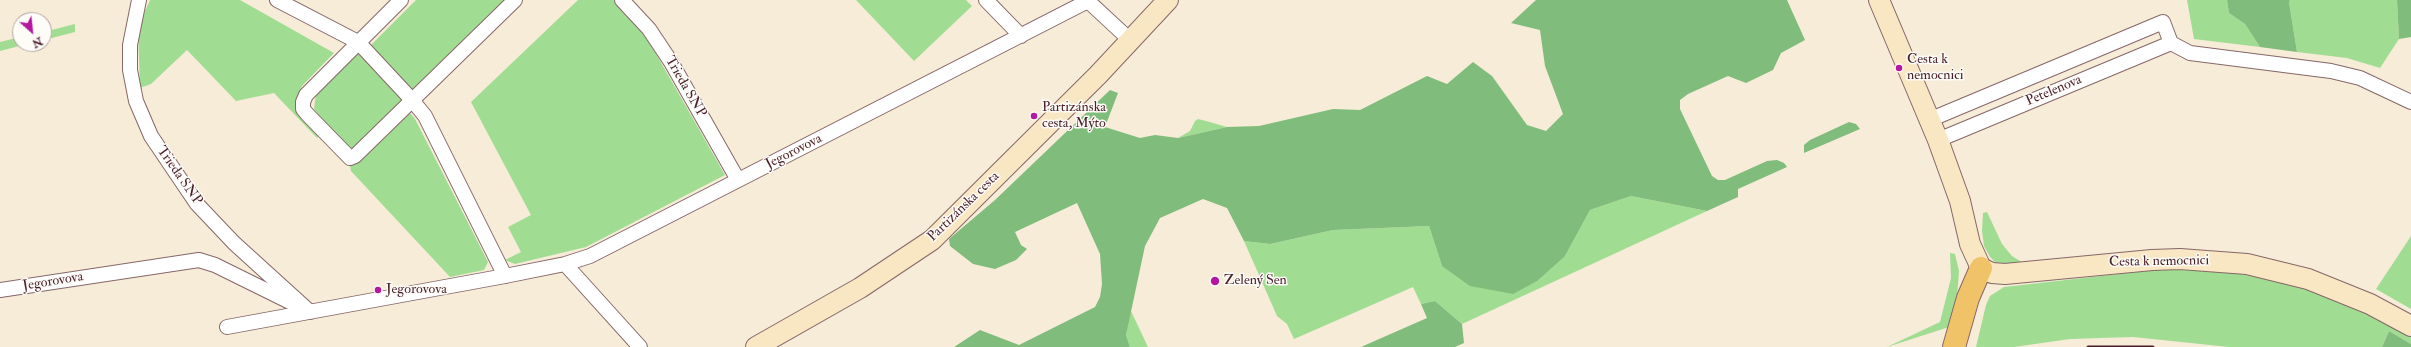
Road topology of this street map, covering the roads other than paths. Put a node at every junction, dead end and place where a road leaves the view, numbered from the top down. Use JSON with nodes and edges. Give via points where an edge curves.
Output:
{"nodes":[{"id":1,"x":139,"y":0,"type":"edge"},
{"id":2,"x":277,"y":0,"type":"edge"},
{"id":3,"x":401,"y":0,"type":"edge"},
{"id":4,"x":515,"y":0,"type":"edge"},
{"id":5,"x":622,"y":0,"type":"edge"},
{"id":6,"x":986,"y":0,"type":"edge"},
{"id":7,"x":1168,"y":0,"type":"edge"},
{"id":8,"x":1879,"y":0,"type":"edge"},
{"id":9,"x":1021,"y":36,"type":"junction"},
{"id":10,"x":1130,"y":40,"type":"junction"},
{"id":11,"x":358,"y":42,"type":"junction"},
{"id":12,"x":2171,"y":43,"type":"junction"},
{"id":13,"x":412,"y":100,"type":"junction"},
{"id":14,"x":2411,"y":102,"type":"edge"},
{"id":15,"x":1929,"y":120,"type":"junction"},
{"id":16,"x":1938,"y":140,"type":"junction"},
{"id":17,"x":738,"y":180,"type":"junction"},
{"id":18,"x":565,"y":264,"type":"junction"},
{"id":19,"x":1981,"y":268,"type":"junction"},
{"id":20,"x":505,"y":276,"type":"junction"},
{"id":21,"x":0,"y":290,"type":"edge"},
{"id":22,"x":310,"y":312,"type":"junction"},
{"id":23,"x":2411,"y":326,"type":"edge"},
{"id":24,"x":227,"y":328,"type":"dead end"},
{"id":25,"x":768,"y":344,"type":"edge"},
{"id":26,"x":640,"y":347,"type":"edge"},
{"id":27,"x":1954,"y":347,"type":"edge"},
{"id":28,"x":1963,"y":347,"type":"edge"}],
"edges":[{"from":1,"to":22,"type":"street","name":"Trieda SNP","via":[[130,45],[130,70],[136,101],[151,136],[197,204],[234,243]]},
{"from":2,"to":11,"type":"street"},
{"from":3,"to":11,"type":"street"},
{"from":4,"to":13,"type":"street"},
{"from":5,"to":17,"type":"street","name":"Trieda SNP","via":[[649,29],[669,59]]},
{"from":6,"to":9,"type":"street"},
{"from":7,"to":10,"type":"street","name":"Partizánska cesta"},
{"from":8,"to":15,"type":"street"},
{"from":9,"to":10,"type":"street","via":[[1088,1]]},
{"from":9,"to":17,"type":"street","name":"Jegorovova"},
{"from":10,"to":25,"type":"street","name":"Partizánska cesta","via":[[932,240]]},
{"from":11,"to":13,"type":"street"},
{"from":11,"to":13,"type":"street","via":[[306,95],[303,102],[303,108],[308,115],[345,156],[355,156]]},
{"from":12,"to":14,"type":"street","via":[[2190,53],[2360,78]]},
{"from":12,"to":15,"type":"street","via":[[2163,22]]},
{"from":12,"to":16,"type":"street","name":"Petelenova"},
{"from":13,"to":20,"type":"street","via":[[425,116]]},
{"from":15,"to":16,"type":"street"},
{"from":16,"to":19,"type":"street","via":[[1960,201],[1970,244]]},
{"from":17,"to":18,"type":"street","name":"Jegorovova","via":[[590,256]]},
{"from":18,"to":20,"type":"street","name":"Jegorovova"},
{"from":18,"to":26,"type":"street"},
{"from":19,"to":23,"type":"street","name":"Cesta k nemocnici","via":[[1992,273],[2005,274],[2152,260],[2180,259],[2247,264],[2308,279],[2370,304]]},
{"from":19,"to":27,"type":"highway","via":[[1968,298],[1964,320]]},
{"from":19,"to":28,"type":"highway","via":[[1975,304]]},
{"from":20,"to":22,"type":"street","name":"Jegorovova"},
{"from":21,"to":22,"type":"street","name":"Jegorovova","via":[[199,260],[215,265]]},
{"from":22,"to":24,"type":"street","name":"Jegorovova"}]}
